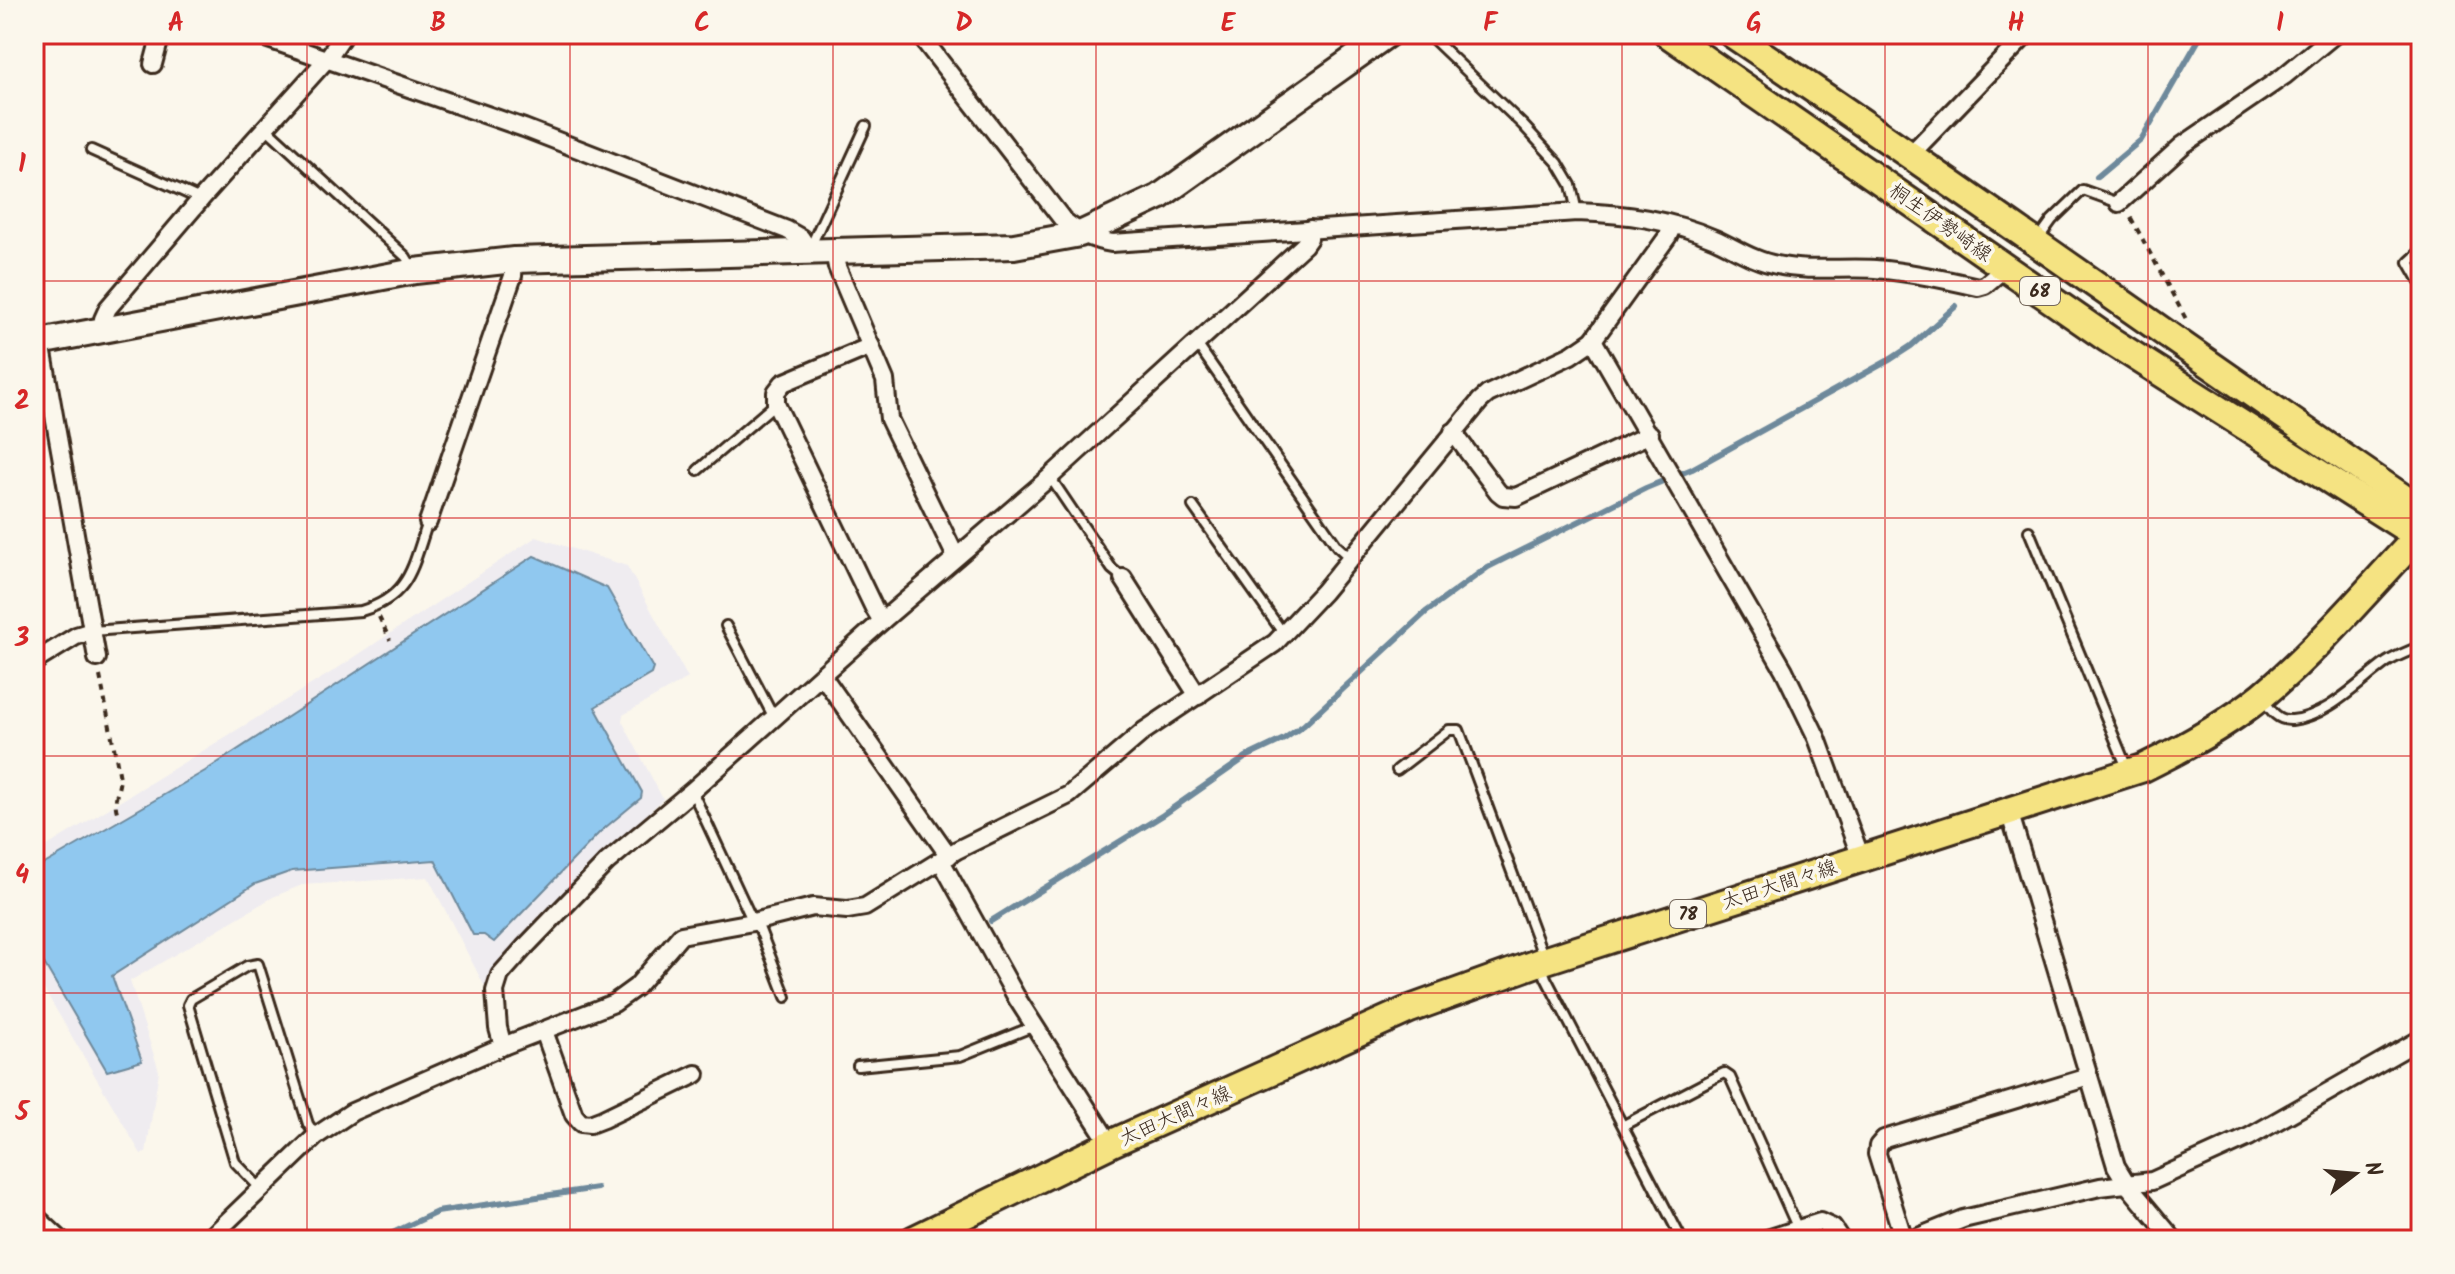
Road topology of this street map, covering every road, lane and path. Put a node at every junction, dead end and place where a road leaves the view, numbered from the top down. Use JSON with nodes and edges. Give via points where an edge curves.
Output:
{"nodes":[{"id":1,"x":161,"y":34,"type":"edge"},
{"id":2,"x":254,"y":34,"type":"edge"},
{"id":3,"x":344,"y":34,"type":"edge"},
{"id":4,"x":919,"y":34,"type":"edge"},
{"id":5,"x":1388,"y":34,"type":"edge"},
{"id":6,"x":1428,"y":34,"type":"edge"},
{"id":7,"x":1668,"y":34,"type":"edge"},
{"id":8,"x":1732,"y":34,"type":"edge"},
{"id":9,"x":2027,"y":34,"type":"edge"},
{"id":10,"x":2335,"y":34,"type":"edge"},
{"id":11,"x":327,"y":59,"type":"junction"},
{"id":12,"x":153,"y":64,"type":"dead end"},
{"id":13,"x":866,"y":126,"type":"dead end"},
{"id":14,"x":265,"y":128,"type":"junction"},
{"id":15,"x":91,"y":150,"type":"dead end"},
{"id":16,"x":1911,"y":154,"type":"junction"},
{"id":17,"x":201,"y":199,"type":"junction"},
{"id":18,"x":2119,"y":203,"type":"junction"},
{"id":19,"x":1577,"y":212,"type":"junction"},
{"id":20,"x":1673,"y":225,"type":"junction"},
{"id":21,"x":1310,"y":229,"type":"junction"},
{"id":22,"x":1080,"y":234,"type":"junction"},
{"id":23,"x":2036,"y":241,"type":"junction"},
{"id":24,"x":809,"y":250,"type":"junction"},
{"id":25,"x":834,"y":251,"type":"junction"},
{"id":26,"x":2421,"y":251,"type":"edge"},
{"id":27,"x":514,"y":260,"type":"junction"},
{"id":28,"x":2006,"y":267,"type":"junction"},
{"id":29,"x":415,"y":271,"type":"junction"},
{"id":30,"x":2421,"y":283,"type":"edge"},
{"id":31,"x":2187,"y":321,"type":"dead end"},
{"id":32,"x":105,"y":332,"type":"junction"},
{"id":33,"x":1593,"y":340,"type":"junction"},
{"id":34,"x":37,"y":343,"type":"edge"},
{"id":35,"x":1196,"y":343,"type":"junction"},
{"id":36,"x":871,"y":346,"type":"junction"},
{"id":37,"x":776,"y":404,"type":"junction"},
{"id":38,"x":1453,"y":432,"type":"junction"},
{"id":39,"x":1650,"y":434,"type":"junction"},
{"id":40,"x":698,"y":470,"type":"dead end"},
{"id":41,"x":1050,"y":477,"type":"junction"},
{"id":42,"x":1193,"y":506,"type":"dead end"},
{"id":43,"x":428,"y":522,"type":"joint"},
{"id":44,"x":2420,"y":529,"type":"edge"},
{"id":45,"x":2029,"y":531,"type":"dead end"},
{"id":46,"x":956,"y":557,"type":"junction"},
{"id":47,"x":1350,"y":558,"type":"junction"},
{"id":48,"x":1123,"y":578,"type":"joint"},
{"id":49,"x":374,"y":607,"type":"junction"},
{"id":50,"x":882,"y":621,"type":"junction"},
{"id":51,"x":726,"y":626,"type":"dead end"},
{"id":52,"x":92,"y":631,"type":"junction"},
{"id":53,"x":1284,"y":634,"type":"junction"},
{"id":54,"x":390,"y":640,"type":"dead end"},
{"id":55,"x":2421,"y":646,"type":"edge"},
{"id":56,"x":97,"y":658,"type":"joint"},
{"id":57,"x":34,"y":662,"type":"edge"},
{"id":58,"x":822,"y":675,"type":"junction"},
{"id":59,"x":1198,"y":696,"type":"junction"},
{"id":60,"x":2261,"y":696,"type":"junction"},
{"id":61,"x":774,"y":719,"type":"junction"},
{"id":62,"x":1397,"y":770,"type":"dead end"},
{"id":63,"x":2129,"y":772,"type":"junction"},
{"id":64,"x":692,"y":791,"type":"junction"},
{"id":65,"x":2009,"y":811,"type":"junction"},
{"id":66,"x":117,"y":812,"type":"dead end"},
{"id":67,"x":945,"y":858,"type":"junction"},
{"id":68,"x":1861,"y":858,"type":"junction"},
{"id":69,"x":753,"y":922,"type":"junction"},
{"id":70,"x":1540,"y":962,"type":"junction"},
{"id":71,"x":786,"y":997,"type":"dead end"},
{"id":72,"x":1034,"y":1026,"type":"junction"},
{"id":73,"x":544,"y":1031,"type":"junction"},
{"id":74,"x":2421,"y":1039,"type":"edge"},
{"id":75,"x":503,"y":1046,"type":"junction"},
{"id":76,"x":858,"y":1066,"type":"dead end"},
{"id":77,"x":696,"y":1074,"type":"dead end"},
{"id":78,"x":2089,"y":1077,"type":"junction"},
{"id":79,"x":1624,"y":1125,"type":"junction"},
{"id":80,"x":316,"y":1136,"type":"junction"},
{"id":81,"x":1110,"y":1144,"type":"junction"},
{"id":82,"x":2127,"y":1184,"type":"junction"},
{"id":83,"x":260,"y":1188,"type":"junction"},
{"id":84,"x":34,"y":1215,"type":"edge"},
{"id":85,"x":1799,"y":1229,"type":"junction"},
{"id":86,"x":61,"y":1240,"type":"edge"},
{"id":87,"x":208,"y":1240,"type":"edge"},
{"id":88,"x":913,"y":1240,"type":"edge"},
{"id":89,"x":1682,"y":1240,"type":"edge"},
{"id":90,"x":1764,"y":1240,"type":"edge"},
{"id":91,"x":1841,"y":1240,"type":"edge"},
{"id":92,"x":1904,"y":1240,"type":"edge"},
{"id":93,"x":1911,"y":1240,"type":"edge"},
{"id":94,"x":2174,"y":1240,"type":"edge"}],
"edges":[{"from":1,"to":12,"type":"street"},
{"from":2,"to":11,"type":"street"},
{"from":3,"to":11,"type":"street"},
{"from":4,"to":22,"type":"street","via":[[1063,220]]},
{"from":5,"to":22,"type":"street","via":[[1159,197]]},
{"from":6,"to":19,"type":"lane","via":[[1558,163],[1571,185]]},
{"from":7,"to":28,"type":"main road","name":"桐生伊勢崎線","number":"68"},
{"from":8,"to":16,"type":"main road","name":"桐生伊勢崎線","number":"68"},
{"from":9,"to":16,"type":"street"},
{"from":10,"to":18,"type":"street","via":[[2183,145]]},
{"from":11,"to":14,"type":"street"},
{"from":11,"to":24,"type":"street","via":[[787,230]]},
{"from":13,"to":24,"type":"lane"},
{"from":14,"to":17,"type":"street"},
{"from":14,"to":29,"type":"lane"},
{"from":15,"to":17,"type":"lane"},
{"from":16,"to":23,"type":"main road","name":"桐生伊勢崎線","number":"68"},
{"from":17,"to":32,"type":"street","via":[[108,308]]},
{"from":18,"to":23,"type":"lane","via":[[2083,190]]},
{"from":18,"to":31,"type":"path"},
{"from":19,"to":20,"type":"street","via":[[1634,214]]},
{"from":19,"to":21,"type":"street"},
{"from":20,"to":28,"type":"street","via":[[1774,265],[1799,269],[1874,269],[1978,287]]},
{"from":20,"to":33,"type":"street"},
{"from":21,"to":22,"type":"street","via":[[1112,243]]},
{"from":21,"to":35,"type":"street","via":[[1304,245]]},
{"from":22,"to":25,"type":"street","via":[[1014,246]]},
{"from":23,"to":44,"type":"main road","name":"桐生伊勢崎線","number":"68"},
{"from":24,"to":25,"type":"street"},
{"from":24,"to":27,"type":"street"},
{"from":25,"to":36,"type":"street"},
{"from":26,"to":30,"type":"lane","via":[[2409,262]]},
{"from":27,"to":29,"type":"street"},
{"from":27,"to":43,"type":"street","via":[[513,276]]},
{"from":28,"to":44,"type":"main road","name":"桐生伊勢崎線","number":"68","via":[[2108,339]]},
{"from":29,"to":32,"type":"street"},
{"from":32,"to":34,"type":"street"},
{"from":33,"to":38,"type":"street","via":[[1488,394]]},
{"from":33,"to":39,"type":"street"},
{"from":34,"to":52,"type":"street"},
{"from":35,"to":41,"type":"street"},
{"from":35,"to":47,"type":"lane"},
{"from":36,"to":37,"type":"street","via":[[783,383]]},
{"from":36,"to":46,"type":"street","via":[[885,380],[889,419]]},
{"from":37,"to":40,"type":"lane"},
{"from":37,"to":50,"type":"street"},
{"from":38,"to":39,"type":"street","via":[[1508,498]]},
{"from":38,"to":47,"type":"street"},
{"from":39,"to":68,"type":"street","via":[[1784,670],[1817,738]]},
{"from":41,"to":46,"type":"street"},
{"from":41,"to":48,"type":"lane"},
{"from":42,"to":53,"type":"lane"},
{"from":43,"to":49,"type":"lane","via":[[406,584]]},
{"from":44,"to":60,"type":"main road","name":"太田大間々線","number":"78","via":[[2326,634]]},
{"from":45,"to":63,"type":"lane"},
{"from":46,"to":50,"type":"street"},
{"from":47,"to":53,"type":"street"},
{"from":48,"to":59,"type":"street"},
{"from":49,"to":52,"type":"lane"},
{"from":49,"to":54,"type":"path"},
{"from":50,"to":58,"type":"street"},
{"from":51,"to":61,"type":"lane"},
{"from":52,"to":56,"type":"street"},
{"from":52,"to":57,"type":"street"},
{"from":53,"to":59,"type":"street"},
{"from":55,"to":60,"type":"lane","via":[[2391,660],[2336,702],[2292,720],[2274,715]]},
{"from":56,"to":66,"type":"path","via":[[120,778]]},
{"from":58,"to":61,"type":"street"},
{"from":58,"to":67,"type":"street"},
{"from":59,"to":67,"type":"street","via":[[1144,731],[1069,795]]},
{"from":60,"to":63,"type":"main road","name":"太田大間々線","number":"78","via":[[2182,749]]},
{"from":61,"to":64,"type":"street"},
{"from":62,"to":70,"type":"lane","via":[[1449,730],[1459,730],[1541,950]]},
{"from":63,"to":65,"type":"main road","name":"太田大間々線","number":"78"},
{"from":64,"to":69,"type":"lane"},
{"from":64,"to":75,"type":"street","via":[[607,862],[505,968],[495,991]]},
{"from":65,"to":68,"type":"main road","name":"太田大間々線","number":"78"},
{"from":65,"to":78,"type":"street"},
{"from":67,"to":69,"type":"street","via":[[865,907],[813,907]]},
{"from":67,"to":72,"type":"street"},
{"from":68,"to":70,"type":"main road","name":"太田大間々線","number":"78"},
{"from":69,"to":71,"type":"lane"},
{"from":69,"to":73,"type":"street","via":[[681,935],[627,995]]},
{"from":70,"to":79,"type":"lane"},
{"from":70,"to":81,"type":"main road","name":"太田大間々線","number":"78","via":[[1410,1009]]},
{"from":72,"to":76,"type":"lane","via":[[960,1056]]},
{"from":72,"to":81,"type":"street"},
{"from":73,"to":75,"type":"street"},
{"from":73,"to":77,"type":"street","via":[[581,1123],[603,1119]]},
{"from":74,"to":82,"type":"street","via":[[2249,1137],[2152,1181]]},
{"from":75,"to":80,"type":"street","via":[[371,1102]]},
{"from":78,"to":82,"type":"street","via":[[2116,1166]]},
{"from":78,"to":92,"type":"street","via":[[1884,1139],[1877,1154]]},
{"from":79,"to":85,"type":"lane","via":[[1724,1073]]},
{"from":79,"to":89,"type":"lane"},
{"from":80,"to":83,"type":"street"},
{"from":80,"to":83,"type":"lane","via":[[258,964],[191,999],[188,1005],[235,1162]]},
{"from":81,"to":88,"type":"main road","name":"太田大間々線","number":"78"},
{"from":82,"to":93,"type":"street","via":[[1963,1219]]},
{"from":82,"to":94,"type":"street"},
{"from":83,"to":87,"type":"street"},
{"from":84,"to":86,"type":"street"},
{"from":85,"to":90,"type":"street"},
{"from":85,"to":91,"type":"street","via":[[1820,1222]]}]}
